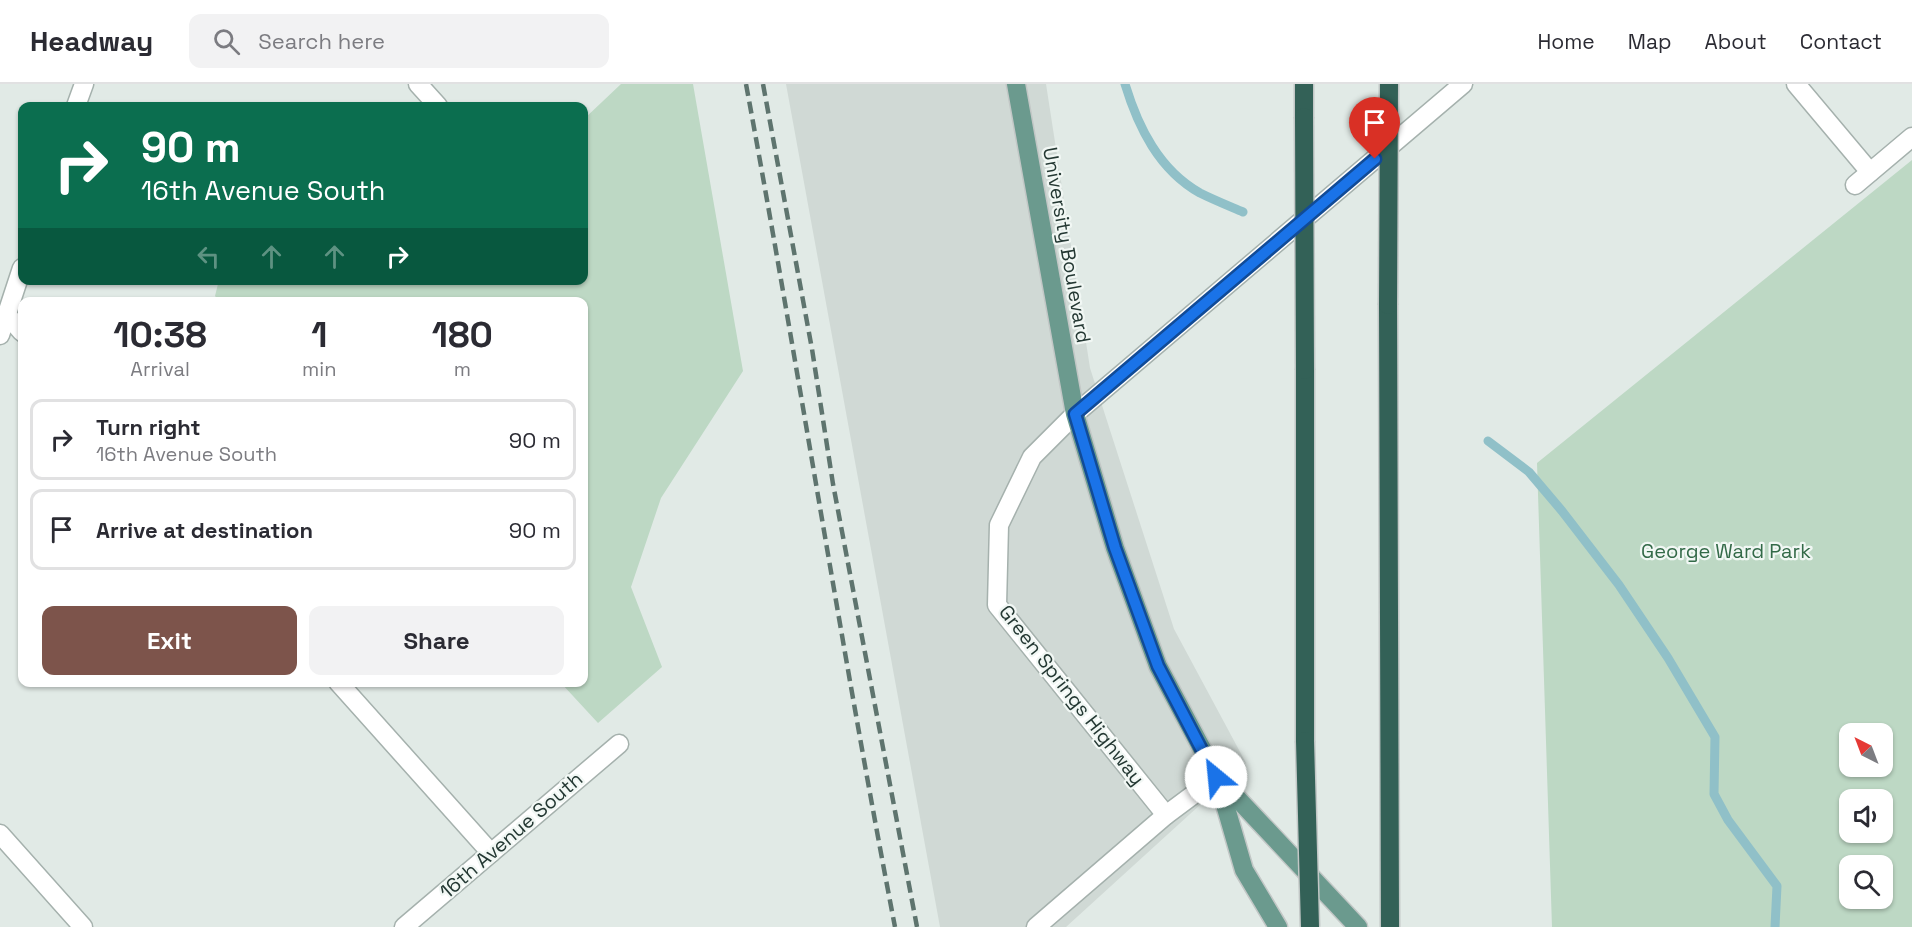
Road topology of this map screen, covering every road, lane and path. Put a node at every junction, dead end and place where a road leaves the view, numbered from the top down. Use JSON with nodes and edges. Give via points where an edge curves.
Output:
{"nodes":[{"id":1,"x":84,"y":84,"type":"edge"},
{"id":2,"x":418,"y":84,"type":"edge"},
{"id":3,"x":1016,"y":84,"type":"edge"},
{"id":4,"x":1304,"y":84,"type":"edge"},
{"id":5,"x":1389,"y":84,"type":"edge"},
{"id":6,"x":1463,"y":84,"type":"edge"},
{"id":7,"x":1796,"y":84,"type":"edge"},
{"id":8,"x":77,"y":102,"type":"edge"},
{"id":9,"x":434,"y":102,"type":"edge"},
{"id":10,"x":1912,"y":137,"type":"edge"},
{"id":11,"x":1870,"y":172,"type":"junction"},
{"id":12,"x":1855,"y":185,"type":"dead end"},
{"id":13,"x":18,"y":281,"type":"edge"},
{"id":14,"x":7,"y":315,"type":"junction"},
{"id":15,"x":18,"y":327,"type":"edge"},
{"id":16,"x":0,"y":335,"type":"edge"},
{"id":17,"x":1075,"y":414,"type":"junction"},
{"id":18,"x":342,"y":687,"type":"edge"},
{"id":19,"x":619,"y":744,"type":"dead end"},
{"id":20,"x":1216,"y":777,"type":"junction"},
{"id":21,"x":1166,"y":815,"type":"junction"},
{"id":22,"x":0,"y":834,"type":"edge"},
{"id":23,"x":491,"y":853,"type":"junction"},
{"id":24,"x":83,"y":927,"type":"edge"},
{"id":25,"x":404,"y":927,"type":"edge"},
{"id":26,"x":1036,"y":927,"type":"edge"},
{"id":27,"x":1278,"y":927,"type":"edge"},
{"id":28,"x":1310,"y":927,"type":"edge"},
{"id":29,"x":1358,"y":927,"type":"edge"},
{"id":30,"x":1390,"y":927,"type":"edge"}],
"edges":[{"from":1,"to":8,"type":"street"},
{"from":2,"to":9,"type":"street"},
{"from":3,"to":17,"type":"main road","name":"University Boulevard"},
{"from":4,"to":28,"type":"highway","bridge":true,"via":[[1305,741]]},
{"from":5,"to":30,"type":"highway","bridge":true},
{"from":6,"to":17,"type":"street"},
{"from":7,"to":11,"type":"street"},
{"from":10,"to":11,"type":"street"},
{"from":11,"to":12,"type":"street"},
{"from":13,"to":14,"type":"street"},
{"from":14,"to":15,"type":"street"},
{"from":14,"to":16,"type":"street"},
{"from":17,"to":20,"type":"main road","name":"University Boulevard","via":[[1115,548],[1158,666]]},
{"from":17,"to":21,"type":"street","name":"Green Springs Highway","via":[[1032,457],[999,525],[997,605]]},
{"from":18,"to":23,"type":"street"},
{"from":19,"to":23,"type":"street","name":"16th Avenue South"},
{"from":20,"to":21,"type":"street"},
{"from":20,"to":27,"type":"main road","via":[[1244,870]]},
{"from":20,"to":29,"type":"main road"},
{"from":21,"to":26,"type":"street"},
{"from":22,"to":24,"type":"street"},
{"from":23,"to":25,"type":"street","name":"16th Avenue South"}]}
